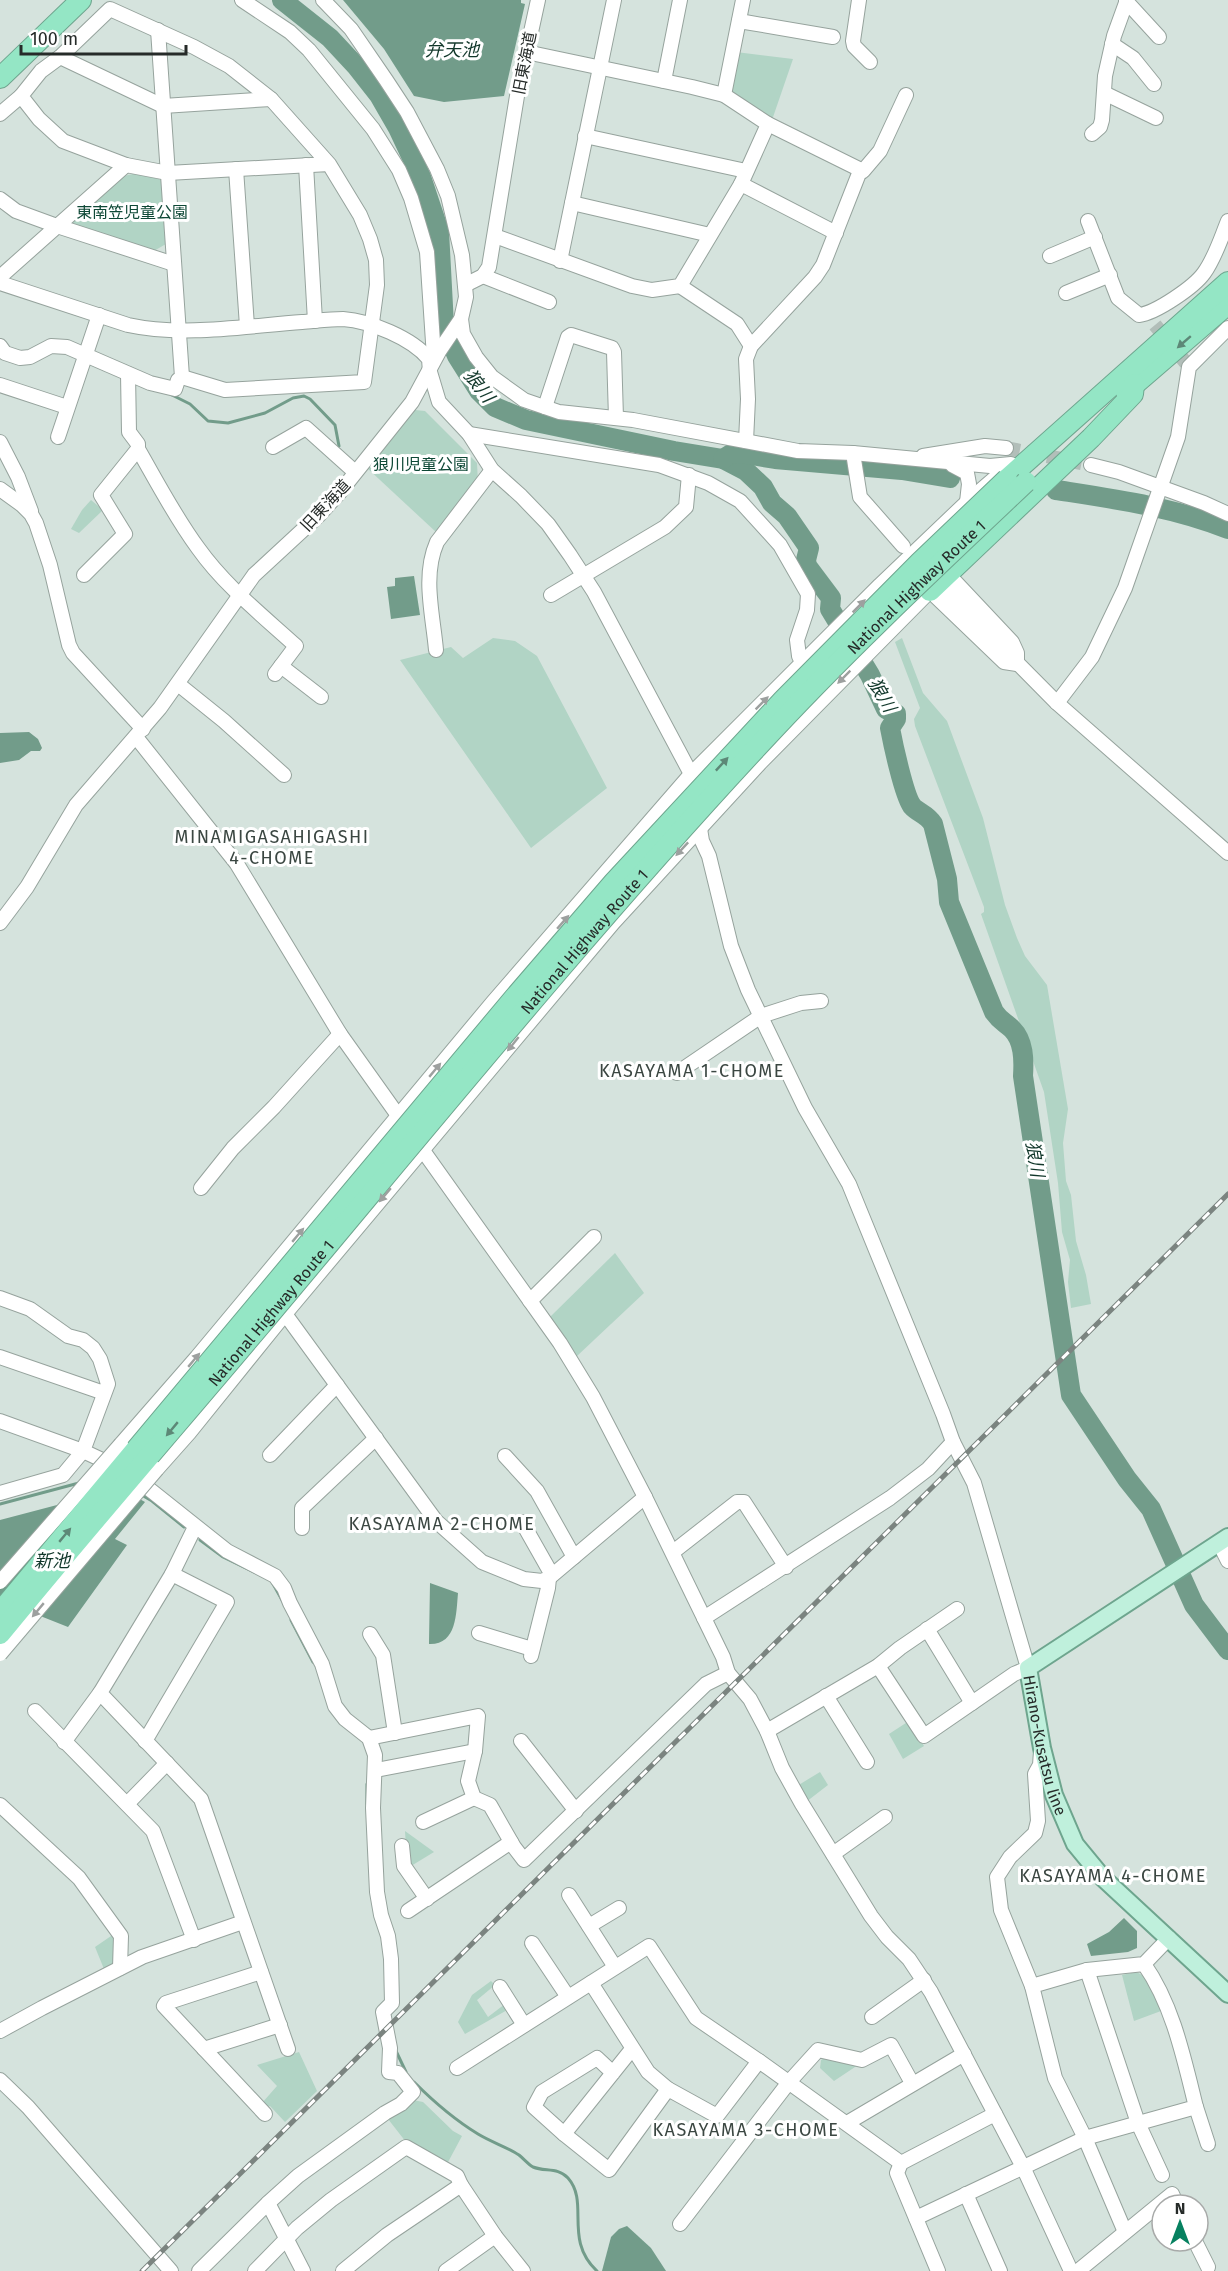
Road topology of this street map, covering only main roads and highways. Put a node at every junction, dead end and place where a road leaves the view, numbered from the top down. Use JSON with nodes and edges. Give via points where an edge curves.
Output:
{"nodes":[{"id":1,"x":81,"y":0,"type":"edge"},
{"id":2,"x":0,"y":78,"type":"edge"},
{"id":3,"x":1228,"y":282,"type":"edge"},
{"id":4,"x":1228,"y":304,"type":"edge"},
{"id":5,"x":1129,"y":379,"type":"junction"},
{"id":6,"x":1012,"y":468,"type":"junction"},
{"id":7,"x":942,"y":586,"type":"road end"},
{"id":8,"x":1224,"y":1540,"type":"edge"},
{"id":9,"x":0,"y":1612,"type":"edge"},
{"id":10,"x":0,"y":1634,"type":"edge"},
{"id":11,"x":1228,"y":1994,"type":"edge"}],
"edges":[{"from":1,"to":2,"type":"highway"},
{"from":3,"to":5,"type":"highway","name":"National Highway Route 1"},
{"from":4,"to":5,"type":"highway","name":"National Highway Route 1","one_way":true},
{"from":5,"to":6,"type":"highway","name":"National Highway Route 1"},
{"from":5,"to":7,"type":"highway","via":[[1133,394]]},
{"from":9,"to":6,"type":"highway","name":"National Highway Route 1","one_way":true,"bridge":true,"via":[[614,882],[783,700]]},
{"from":6,"to":10,"type":"highway","name":"National Highway Route 1","one_way":true,"bridge":true,"via":[[900,602],[763,741],[647,868]]},
{"from":8,"to":11,"type":"main road","name":"Hirano-Kusatsu line","via":[[1028,1668],[1054,1795],[1075,1844],[1103,1878]]}]}
